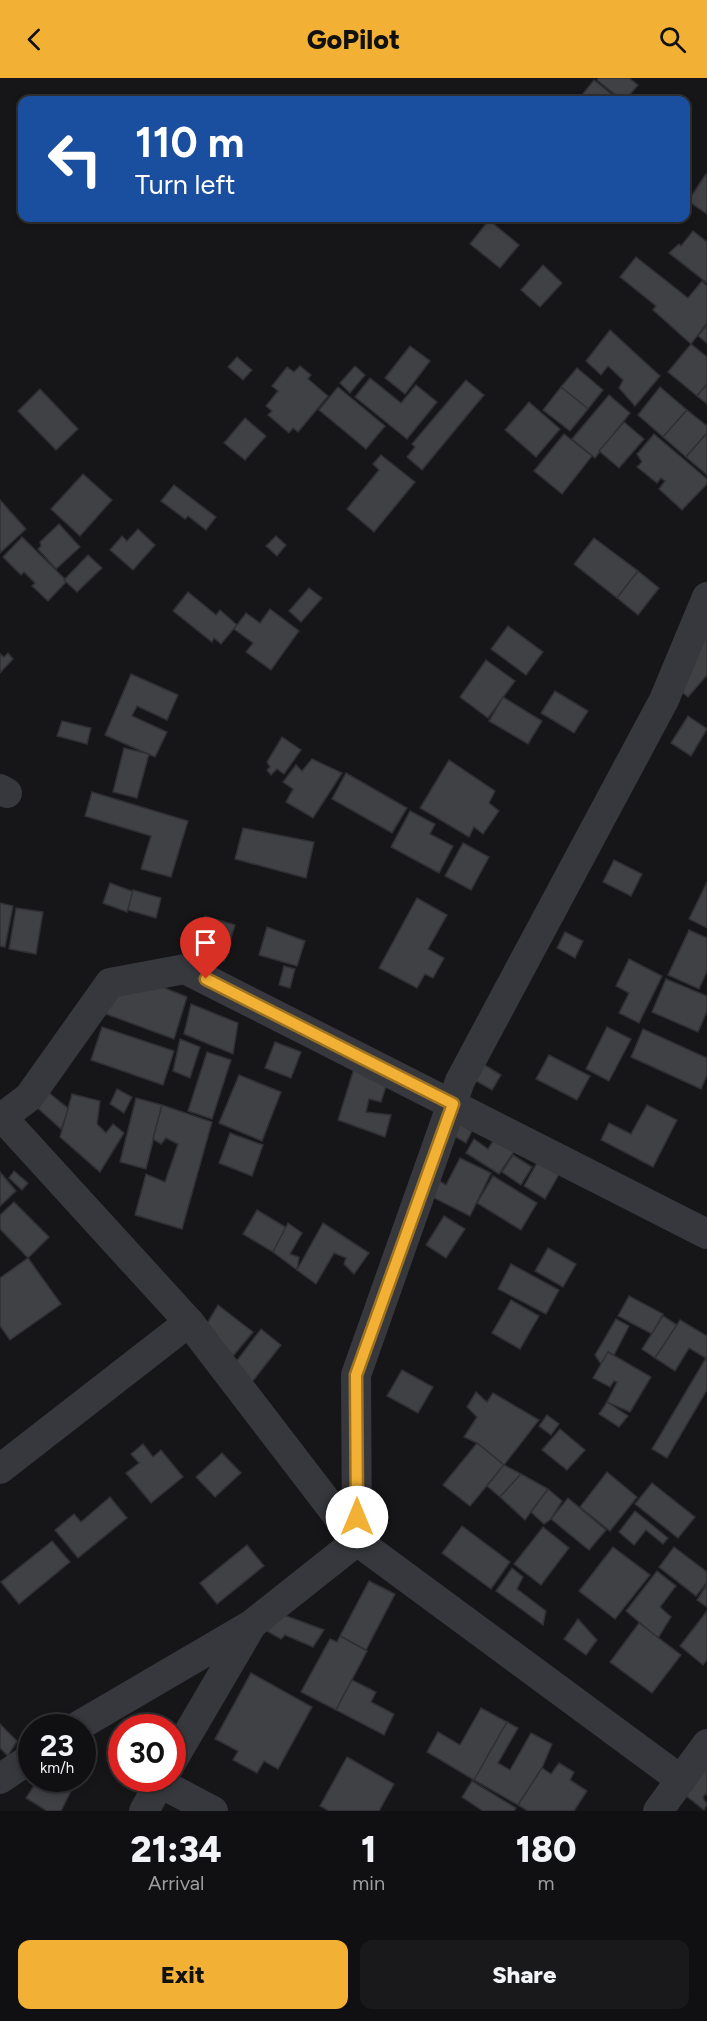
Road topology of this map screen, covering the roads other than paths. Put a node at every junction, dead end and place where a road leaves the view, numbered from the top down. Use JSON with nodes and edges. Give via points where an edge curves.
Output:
{"nodes":[{"id":1,"x":707,"y":597,"type":"edge"},
{"id":2,"x":453,"y":1104,"type":"junction"},
{"id":3,"x":1,"y":1118,"type":"edge"},
{"id":4,"x":707,"y":1234,"type":"edge"},
{"id":5,"x":189,"y":1322,"type":"junction"},
{"id":6,"x":0,"y":1469,"type":"edge"},
{"id":7,"x":357,"y":1541,"type":"junction"},
{"id":8,"x":251,"y":1625,"type":"junction"},
{"id":9,"x":96,"y":1716,"type":"edge"},
{"id":10,"x":186,"y":1738,"type":"edge"},
{"id":11,"x":707,"y":1744,"type":"edge"},
{"id":12,"x":18,"y":1767,"type":"edge"},
{"id":13,"x":0,"y":1779,"type":"edge"},
{"id":14,"x":681,"y":1780,"type":"junction"},
{"id":15,"x":186,"y":1790,"type":"edge"},
{"id":16,"x":155,"y":1792,"type":"edge"},
{"id":17,"x":144,"y":1811,"type":"edge"},
{"id":18,"x":213,"y":1811,"type":"edge"},
{"id":19,"x":658,"y":1811,"type":"edge"}],
"edges":[{"from":1,"to":2,"type":"street","via":[[664,700],[466,1071]]},
{"from":2,"to":3,"type":"street","via":[[185,969],[110,983],[28,1097]]},
{"from":2,"to":4,"type":"street"},
{"from":2,"to":7,"type":"street","via":[[356,1375]]},
{"from":3,"to":5,"type":"street"},
{"from":5,"to":6,"type":"street"},
{"from":5,"to":7,"type":"street"},
{"from":7,"to":8,"type":"street"},
{"from":7,"to":14,"type":"street"},
{"from":8,"to":9,"type":"street"},
{"from":8,"to":10,"type":"street"},
{"from":11,"to":14,"type":"street"},
{"from":12,"to":13,"type":"street"},
{"from":14,"to":19,"type":"street"},
{"from":15,"to":18,"type":"street"},
{"from":16,"to":17,"type":"street"}]}
